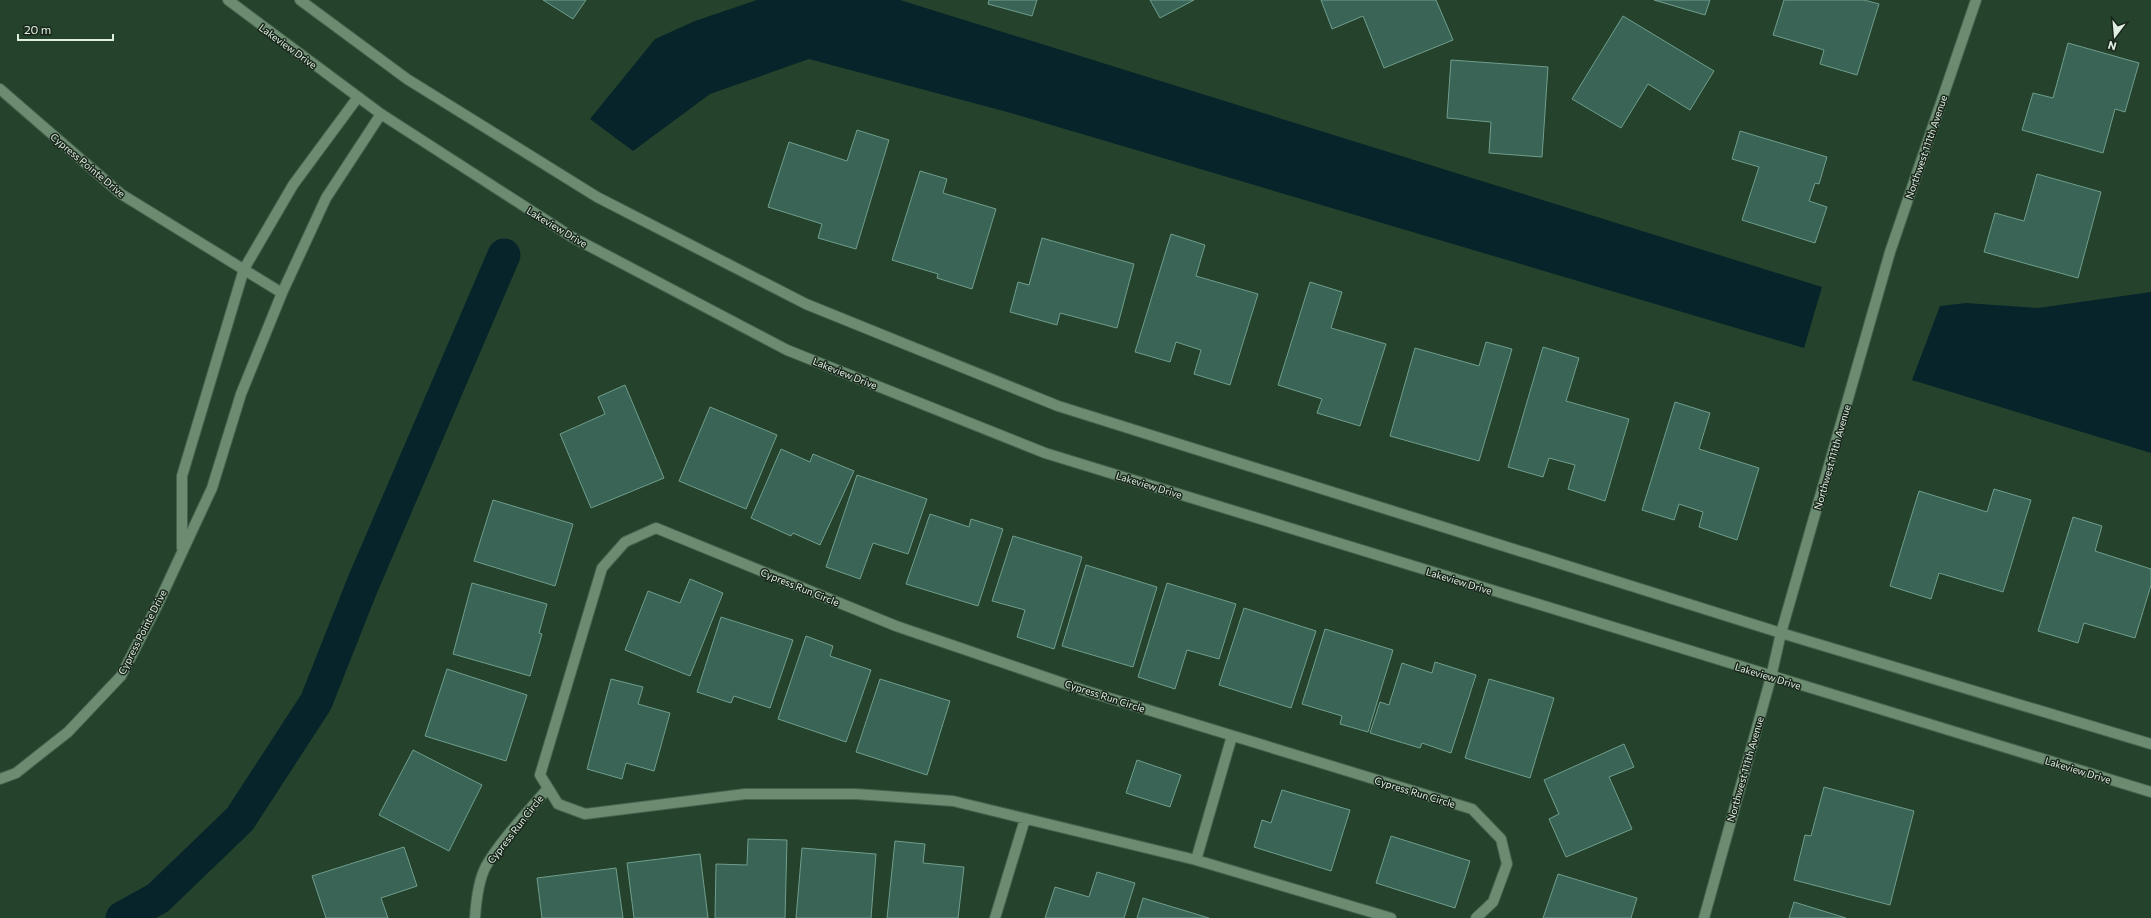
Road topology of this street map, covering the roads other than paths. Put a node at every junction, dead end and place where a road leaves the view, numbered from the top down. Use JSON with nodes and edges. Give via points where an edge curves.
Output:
{"nodes":[{"id":1,"x":228,"y":0,"type":"edge"},
{"id":2,"x":300,"y":0,"type":"edge"},
{"id":3,"x":1976,"y":0,"type":"edge"},
{"id":4,"x":0,"y":89,"type":"edge"},
{"id":5,"x":358,"y":97,"type":"junction"},
{"id":6,"x":381,"y":114,"type":"junction"},
{"id":7,"x":244,"y":269,"type":"junction"},
{"id":8,"x":282,"y":293,"type":"junction"},
{"id":9,"x":182,"y":552,"type":"junction"},
{"id":10,"x":1781,"y":633,"type":"junction"},
{"id":11,"x":1771,"y":677,"type":"junction"},
{"id":12,"x":1232,"y":736,"type":"junction"},
{"id":13,"x":2151,"y":744,"type":"edge"},
{"id":14,"x":0,"y":779,"type":"edge"},
{"id":15,"x":548,"y":788,"type":"junction"},
{"id":16,"x":2151,"y":792,"type":"edge"},
{"id":17,"x":1025,"y":819,"type":"junction"},
{"id":18,"x":1196,"y":860,"type":"junction"},
{"id":19,"x":475,"y":918,"type":"edge"},
{"id":20,"x":995,"y":918,"type":"edge"},
{"id":21,"x":1391,"y":918,"type":"edge"},
{"id":22,"x":1476,"y":918,"type":"edge"},
{"id":23,"x":1704,"y":918,"type":"edge"}],
"edges":[{"from":1,"to":5,"type":"street","name":"Lakeview Drive"},
{"from":2,"to":10,"type":"street","via":[[407,79],[597,197],[806,304],[1058,406]]},
{"from":3,"to":10,"type":"street","name":"Northwest 111th Avenue","via":[[1890,252]]},
{"from":4,"to":7,"type":"street","name":"Cypress Pointe Drive","via":[[121,194]]},
{"from":5,"to":6,"type":"street","name":"Lakeview Drive"},
{"from":5,"to":7,"type":"street","name":"Cypress Pointe Drive","via":[[293,185]]},
{"from":6,"to":8,"type":"street","name":"Cypress Pointe Drive","via":[[326,198]]},
{"from":6,"to":11,"type":"street","name":"Lakeview Drive","via":[[572,237],[794,353],[1045,453]]},
{"from":7,"to":8,"type":"street","name":"Cypress Pointe Drive"},
{"from":7,"to":9,"type":"street","name":"Cypress Pointe Drive","via":[[182,476]]},
{"from":8,"to":9,"type":"street","name":"Cypress Pointe Drive","via":[[241,394],[212,488]]},
{"from":9,"to":14,"type":"street","name":"Cypress Pointe Drive","via":[[121,676],[68,732],[16,773]]},
{"from":10,"to":11,"type":"street","name":"Northwest 111th Avenue"},
{"from":10,"to":13,"type":"street"},
{"from":11,"to":16,"type":"street","name":"Lakeview Drive"},
{"from":11,"to":23,"type":"street","name":"Northwest 111th Avenue"},
{"from":12,"to":15,"type":"street","name":"Cypress Run Circle","via":[[1083,690],[896,626],[656,528],[625,542],[602,568],[540,775]]},
{"from":12,"to":18,"type":"street"},
{"from":12,"to":22,"type":"street","name":"Cypress Run Circle","via":[[1472,809],[1501,839],[1507,864],[1493,902]]},
{"from":15,"to":17,"type":"street","name":"Cypress Run Circle","via":[[558,804],[584,814],[744,794],[856,794],[953,800]]},
{"from":15,"to":19,"type":"street","name":"Cypress Run Circle","via":[[486,867],[476,902]]},
{"from":17,"to":18,"type":"street","name":"Cypress Run Circle"},
{"from":17,"to":20,"type":"street"},
{"from":18,"to":21,"type":"street","name":"Cypress Run Circle"}]}
